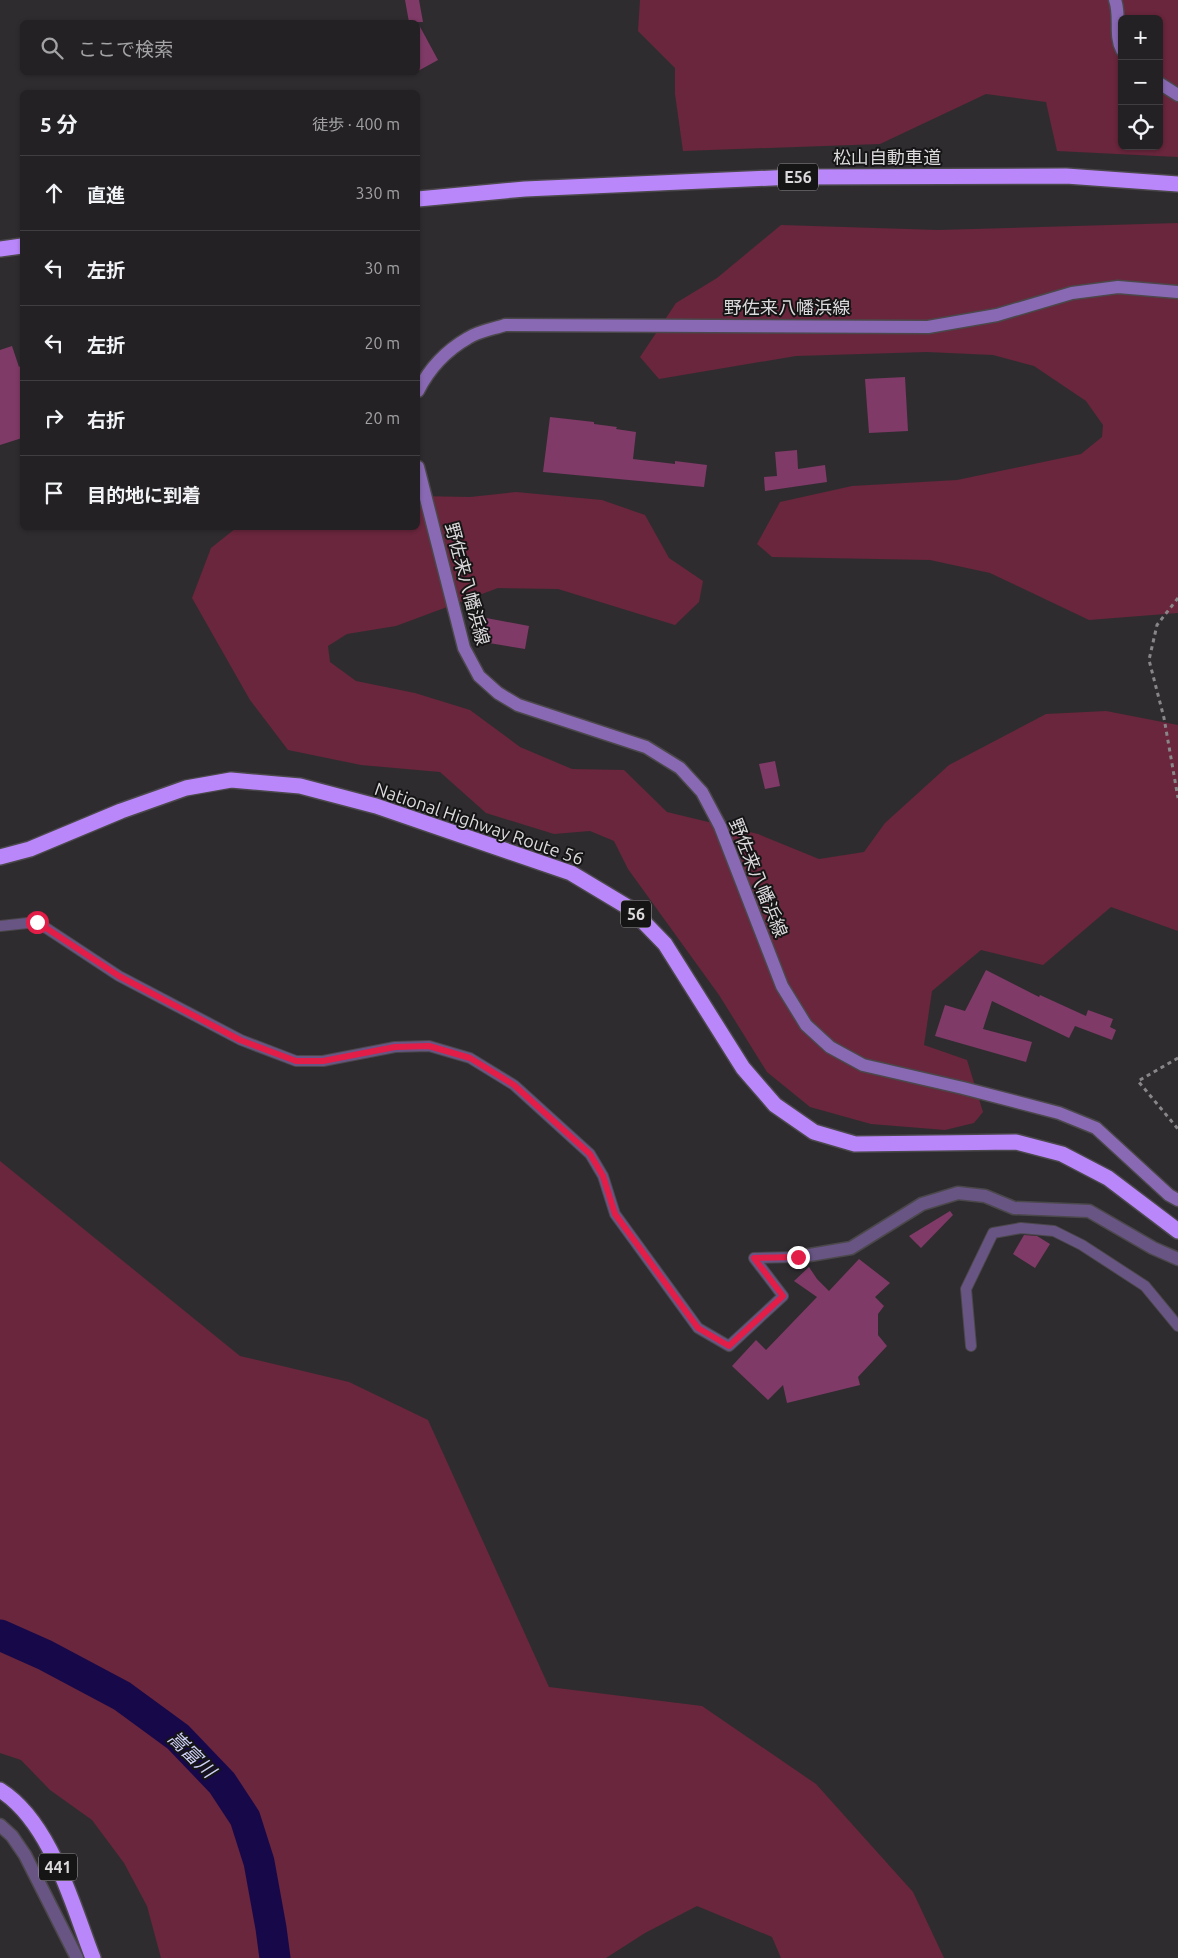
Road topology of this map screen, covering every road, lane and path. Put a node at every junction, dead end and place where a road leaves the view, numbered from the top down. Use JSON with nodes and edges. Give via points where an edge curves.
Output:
{"nodes":[{"id":1,"x":1115,"y":0,"type":"edge"},
{"id":2,"x":1118,"y":15,"type":"edge"},
{"id":3,"x":1163,"y":86,"type":"edge"},
{"id":4,"x":1178,"y":95,"type":"edge"},
{"id":5,"x":1178,"y":184,"type":"edge"},
{"id":6,"x":420,"y":199,"type":"edge"},
{"id":7,"x":20,"y":246,"type":"edge"},
{"id":8,"x":0,"y":249,"type":"edge"},
{"id":9,"x":1178,"y":292,"type":"edge"},
{"id":10,"x":420,"y":387,"type":"edge"},
{"id":11,"x":420,"y":475,"type":"edge"},
{"id":12,"x":1178,"y":598,"type":"edge"},
{"id":13,"x":1178,"y":798,"type":"edge"},
{"id":14,"x":0,"y":857,"type":"edge"},
{"id":15,"x":0,"y":926,"type":"edge"},
{"id":16,"x":1178,"y":1058,"type":"edge"},
{"id":17,"x":1178,"y":1128,"type":"edge"},
{"id":18,"x":1178,"y":1200,"type":"edge"},
{"id":19,"x":1178,"y":1231,"type":"edge"},
{"id":20,"x":798,"y":1257,"type":"joint"},
{"id":21,"x":1178,"y":1259,"type":"edge"},
{"id":22,"x":1178,"y":1326,"type":"edge"},
{"id":23,"x":971,"y":1346,"type":"dead end"},
{"id":24,"x":0,"y":1790,"type":"edge"},
{"id":25,"x":0,"y":1825,"type":"edge"},
{"id":26,"x":78,"y":1958,"type":"edge"},
{"id":27,"x":93,"y":1958,"type":"edge"}],
"edges":[{"from":1,"to":2,"type":"main road"},
{"from":3,"to":4,"type":"main road"},
{"from":5,"to":6,"type":"highway","name":"松山自動車道","number":"E56","via":[[1066,176],[792,177],[525,189]]},
{"from":7,"to":8,"type":"highway"},
{"from":9,"to":10,"type":"main road","name":"野佐来八幡浜線","via":[[1118,287],[1072,293],[997,315],[928,327],[505,325],[469,337],[427,374]]},
{"from":11,"to":18,"type":"main road","name":"野佐来八幡浜線","via":[[464,648],[479,676],[518,705],[646,747],[680,768],[702,792],[720,826],[782,986],[806,1025],[830,1047],[863,1065],[1060,1113],[1096,1128]]},
{"from":12,"to":13,"type":"path","via":[[1157,625],[1149,660],[1164,718]]},
{"from":14,"to":19,"type":"highway","name":"National Highway Route 56","number":"56","via":[[30,849],[186,788],[231,780],[300,786],[376,806],[572,873],[630,909],[665,944],[744,1068],[775,1105],[814,1132],[855,1144],[1016,1142],[1062,1154],[1108,1178]]},
{"from":15,"to":20,"type":"lane","via":[[37,922],[119,976],[240,1040],[296,1061],[323,1061],[395,1047],[429,1046],[470,1058],[514,1085],[590,1154],[603,1176],[615,1214],[698,1328],[729,1346],[783,1296],[754,1258]]},
{"from":16,"to":17,"type":"path","via":[[1138,1081]]},
{"from":20,"to":21,"type":"street","via":[[851,1248],[922,1204],[958,1193],[985,1196],[1014,1208],[1088,1211]]},
{"from":22,"to":23,"type":"lane","via":[[1145,1286],[1082,1244],[1054,1231],[1021,1228],[993,1233],[966,1289]]},
{"from":24,"to":27,"type":"highway","number":"441","via":[[33,1821],[53,1856]]},
{"from":25,"to":26,"type":"street","via":[[25,1855]]}]}
